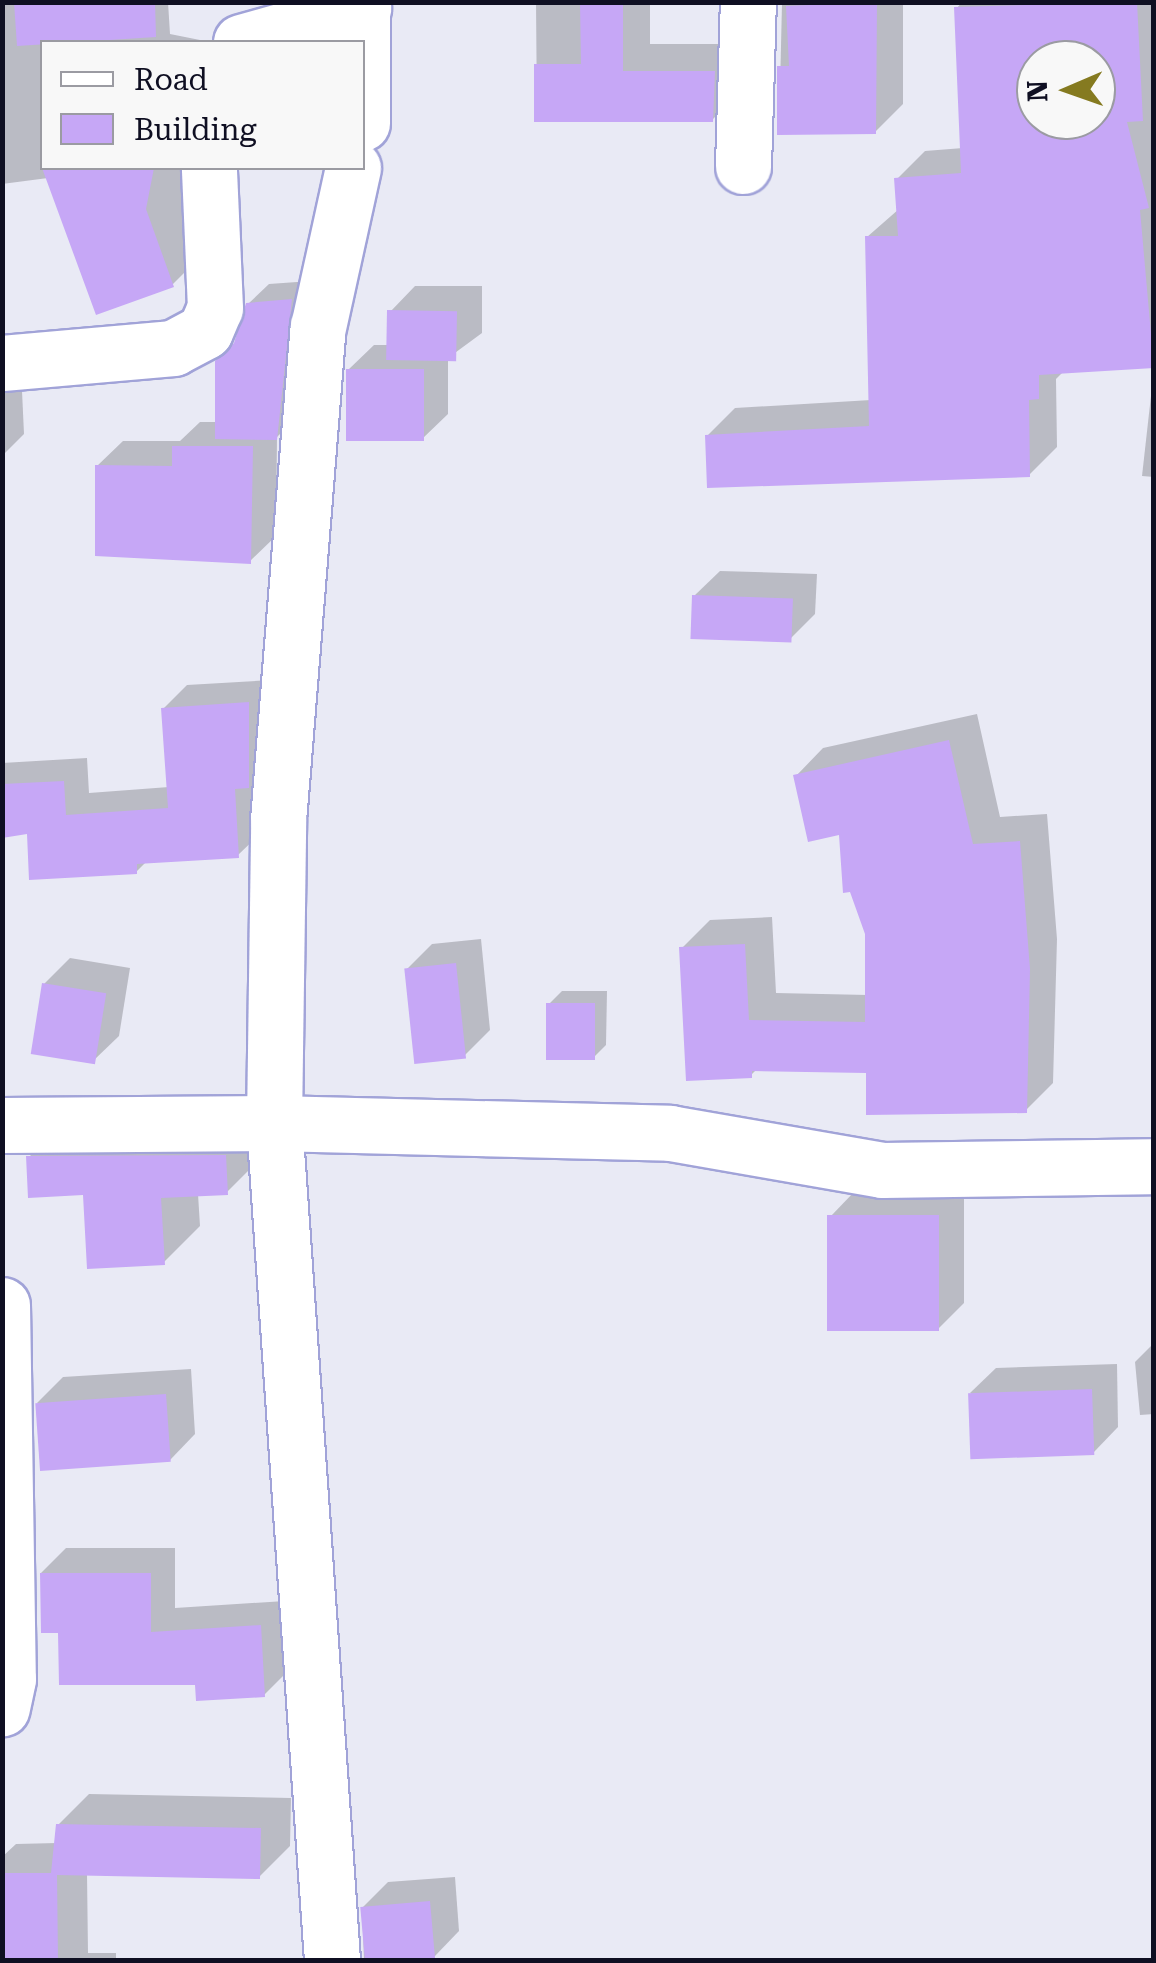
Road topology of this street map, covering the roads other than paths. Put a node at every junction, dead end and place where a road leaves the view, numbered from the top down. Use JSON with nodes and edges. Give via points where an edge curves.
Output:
{"nodes":[{"id":1,"x":748,"y":2,"type":"edge"},
{"id":2,"x":362,"y":5,"type":"edge"},
{"id":3,"x":248,"y":40,"type":"edge"},
{"id":4,"x":362,"y":40,"type":"edge"},
{"id":5,"x":743,"y":166,"type":"dead end"},
{"id":6,"x":209,"y":170,"type":"edge"},
{"id":7,"x":353,"y":170,"type":"edge"},
{"id":8,"x":2,"y":363,"type":"edge"},
{"id":9,"x":274,"y":1123,"type":"junction"},
{"id":10,"x":2,"y":1125,"type":"edge"},
{"id":11,"x":1154,"y":1166,"type":"edge"},
{"id":12,"x":2,"y":1304,"type":"edge"},
{"id":13,"x":2,"y":1708,"type":"edge"},
{"id":14,"x":332,"y":1960,"type":"edge"}],
"edges":[{"from":1,"to":5,"type":"street"},
{"from":2,"to":3,"type":"street"},
{"from":2,"to":4,"type":"street"},
{"from":6,"to":8,"type":"street","via":[[215,308],[206,332],[173,348]]},
{"from":7,"to":9,"type":"street","via":[[318,328],[278,820]]},
{"from":9,"to":10,"type":"street"},
{"from":9,"to":11,"type":"street","via":[[670,1133],[882,1170]]},
{"from":9,"to":14,"type":"street"},
{"from":12,"to":13,"type":"street"}]}
